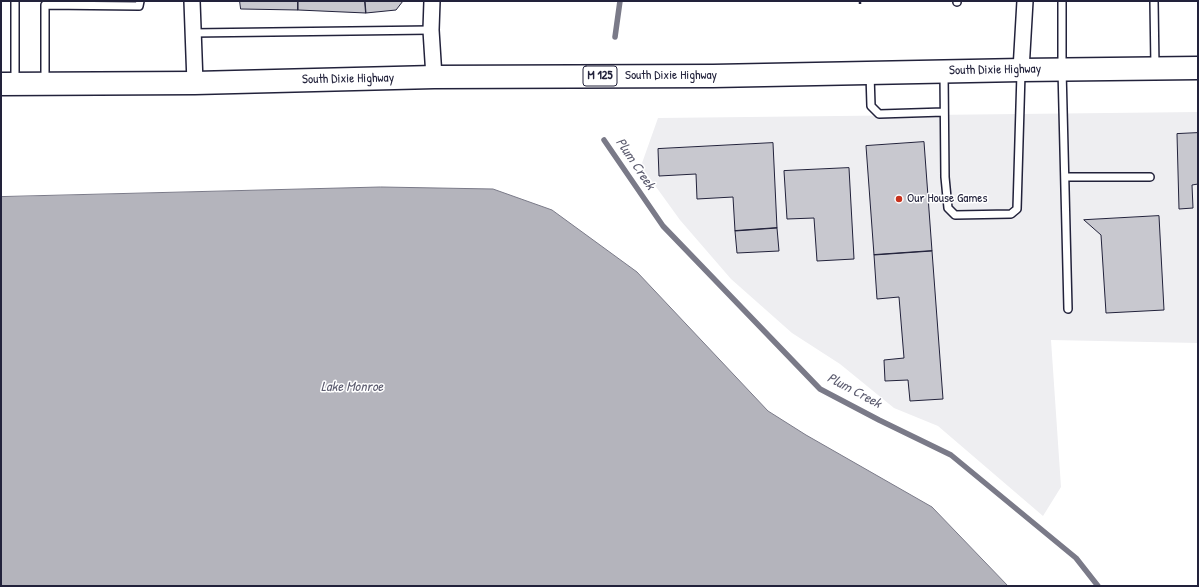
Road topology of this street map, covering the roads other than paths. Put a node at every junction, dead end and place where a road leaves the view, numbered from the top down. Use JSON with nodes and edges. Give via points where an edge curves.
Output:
{"nodes":[{"id":1,"x":15,"y":1,"type":"edge"},
{"id":2,"x":140,"y":1,"type":"edge"},
{"id":3,"x":192,"y":1,"type":"edge"},
{"id":4,"x":432,"y":1,"type":"edge"},
{"id":5,"x":1026,"y":1,"type":"edge"},
{"id":6,"x":1062,"y":1,"type":"edge"},
{"id":7,"x":1154,"y":1,"type":"edge"},
{"id":8,"x":45,"y":3,"type":"edge"},
{"id":9,"x":431,"y":30,"type":"junction"},
{"id":10,"x":192,"y":33,"type":"junction"},
{"id":11,"x":1198,"y":68,"type":"edge"},
{"id":12,"x":1062,"y":69,"type":"junction"},
{"id":13,"x":1155,"y":69,"type":"junction"},
{"id":14,"x":1021,"y":70,"type":"junction"},
{"id":15,"x":944,"y":71,"type":"junction"},
{"id":16,"x":870,"y":73,"type":"junction"},
{"id":17,"x":434,"y":77,"type":"junction"},
{"id":18,"x":195,"y":83,"type":"junction"},
{"id":19,"x":8,"y":84,"type":"edge"},
{"id":20,"x":45,"y":84,"type":"junction"},
{"id":21,"x":944,"y":112,"type":"junction"},
{"id":22,"x":1066,"y":177,"type":"junction"},
{"id":23,"x":1150,"y":177,"type":"dead end"},
{"id":24,"x":1068,"y":309,"type":"dead end"}],
"edges":[{"from":1,"to":19,"type":"lane"},
{"from":2,"to":8,"type":"lane","via":[[140,6]]},
{"from":3,"to":10,"type":"street"},
{"from":4,"to":9,"type":"street"},
{"from":5,"to":14,"type":"street"},
{"from":6,"to":12,"type":"lane"},
{"from":7,"to":13,"type":"lane"},
{"from":8,"to":20,"type":"lane"},
{"from":9,"to":10,"type":"lane"},
{"from":9,"to":17,"type":"street"},
{"from":10,"to":18,"type":"street"},
{"from":11,"to":13,"type":"main road","name":"South Dixie Highway","number":"M 125"},
{"from":12,"to":13,"type":"main road","name":"South Dixie Highway","number":"M 125"},
{"from":12,"to":14,"type":"main road","name":"South Dixie Highway","number":"M 125"},
{"from":12,"to":22,"type":"lane"},
{"from":14,"to":15,"type":"main road","name":"South Dixie Highway","number":"M 125"},
{"from":14,"to":21,"type":"lane","via":[[1017,209],[1012,214],[955,215],[948,208]]},
{"from":15,"to":16,"type":"main road","name":"South Dixie Highway","number":"M 125"},
{"from":15,"to":21,"type":"lane"},
{"from":16,"to":17,"type":"main road","name":"South Dixie Highway","number":"M 125"},
{"from":16,"to":21,"type":"lane","via":[[872,106],[879,114]]},
{"from":17,"to":18,"type":"main road","name":"South Dixie Highway","number":"M 125"},
{"from":18,"to":20,"type":"main road","name":"South Dixie Highway","number":"M 125"},
{"from":19,"to":20,"type":"main road","name":"South Dixie Highway","number":"M 125"},
{"from":22,"to":23,"type":"lane"},
{"from":22,"to":24,"type":"lane"}]}
